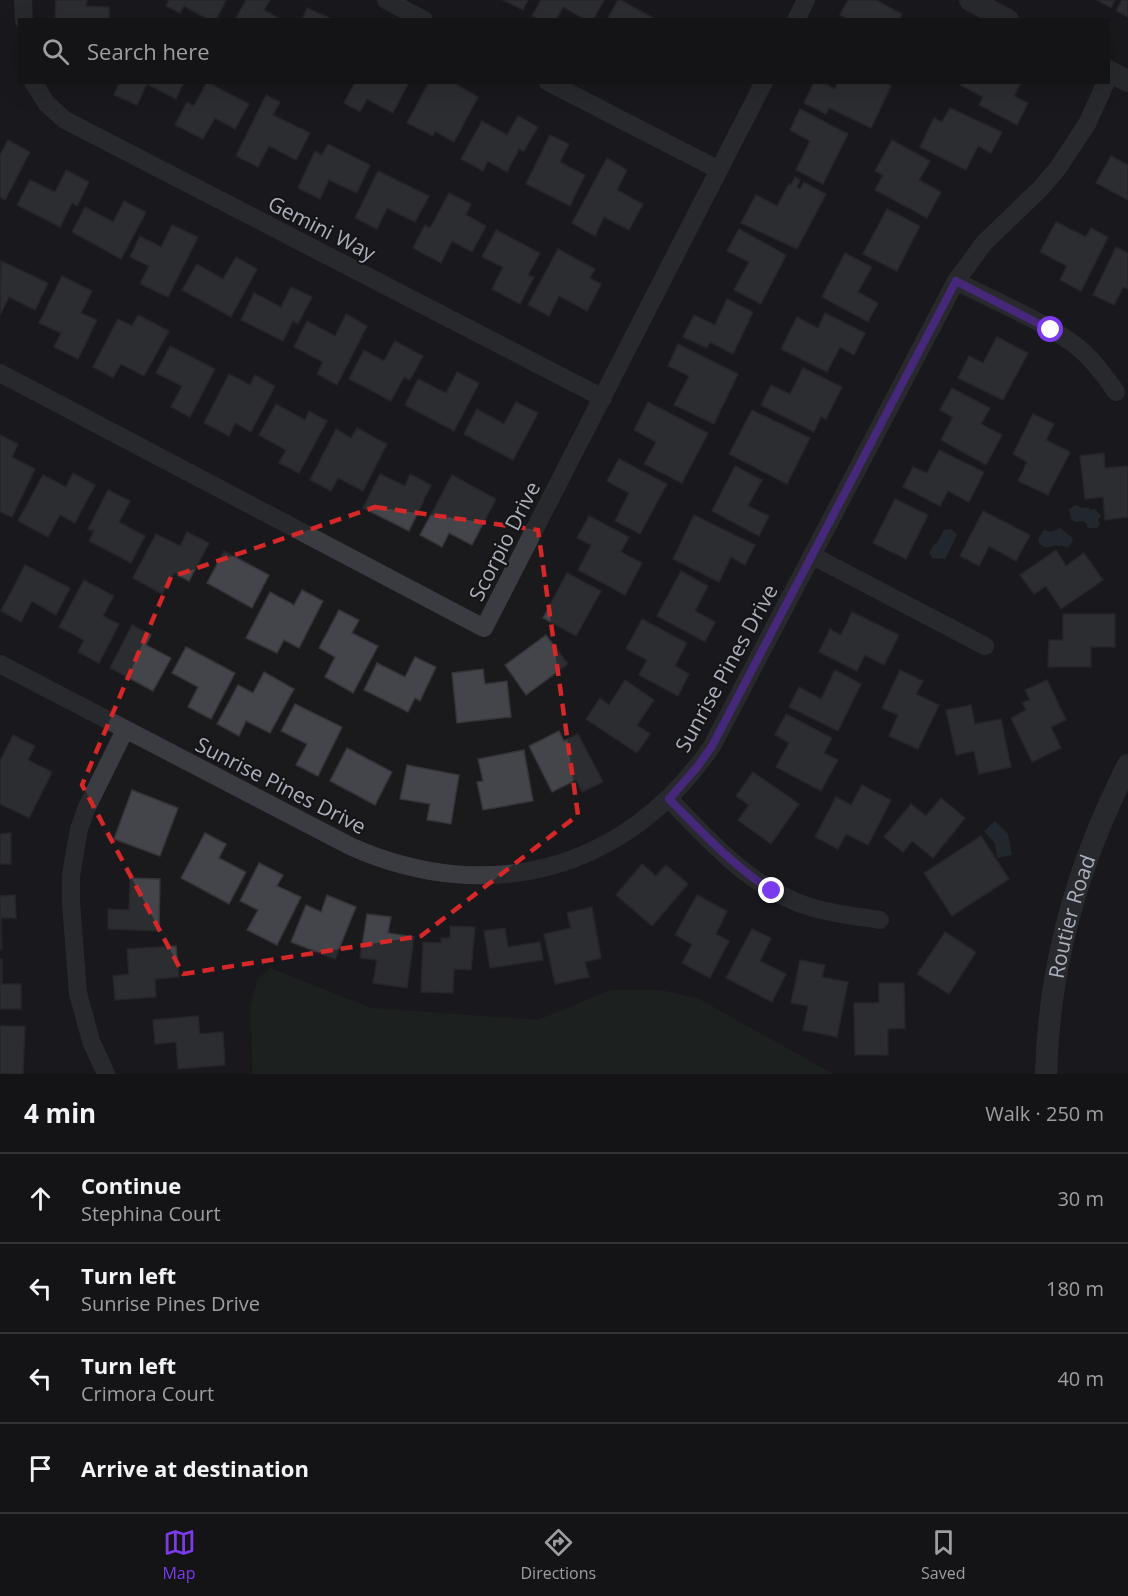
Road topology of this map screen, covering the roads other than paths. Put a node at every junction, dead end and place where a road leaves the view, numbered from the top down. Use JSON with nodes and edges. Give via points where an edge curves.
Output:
{"nodes":[{"id":1,"x":23,"y":0,"type":"edge"},
{"id":2,"x":386,"y":0,"type":"edge"},
{"id":3,"x":806,"y":0,"type":"edge"},
{"id":4,"x":970,"y":0,"type":"edge"},
{"id":5,"x":24,"y":18,"type":"edge"},
{"id":6,"x":420,"y":18,"type":"edge"},
{"id":7,"x":797,"y":18,"type":"edge"},
{"id":8,"x":1004,"y":18,"type":"edge"},
{"id":9,"x":34,"y":84,"type":"edge"},
{"id":10,"x":552,"y":84,"type":"edge"},
{"id":11,"x":763,"y":84,"type":"edge"},
{"id":12,"x":1108,"y":84,"type":"edge"},
{"id":13,"x":719,"y":170,"type":"junction"},
{"id":14,"x":956,"y":281,"type":"junction"},
{"id":15,"x":0,"y":373,"type":"edge"},
{"id":16,"x":1116,"y":392,"type":"dead end"},
{"id":17,"x":603,"y":398,"type":"junction"},
{"id":18,"x":813,"y":556,"type":"junction"},
{"id":19,"x":985,"y":645,"type":"dead end"},
{"id":20,"x":0,"y":664,"type":"edge"},
{"id":21,"x":125,"y":730,"type":"junction"},
{"id":22,"x":1128,"y":765,"type":"edge"},
{"id":23,"x":669,"y":799,"type":"junction"},
{"id":24,"x":880,"y":920,"type":"dead end"},
{"id":25,"x":106,"y":1074,"type":"edge"},
{"id":26,"x":1046,"y":1074,"type":"edge"}],
"edges":[{"from":1,"to":5,"type":"street"},
{"from":2,"to":6,"type":"street"},
{"from":3,"to":7,"type":"street"},
{"from":4,"to":8,"type":"street"},
{"from":9,"to":17,"type":"street","name":"Gemini Way","via":[[46,104],[65,120]]},
{"from":10,"to":13,"type":"street"},
{"from":11,"to":13,"type":"street","name":"Scorpio Drive"},
{"from":12,"to":14,"type":"street","name":"Sunrise Pines Drive","via":[[1058,168],[984,243]]},
{"from":13,"to":17,"type":"street","name":"Scorpio Drive"},
{"from":14,"to":16,"type":"street","via":[[1079,348]]},
{"from":14,"to":18,"type":"street","name":"Sunrise Pines Drive"},
{"from":15,"to":17,"type":"street","name":"Scorpio Drive","via":[[484,628]]},
{"from":18,"to":19,"type":"street"},
{"from":18,"to":23,"type":"street","name":"Sunrise Pines Drive","via":[[712,746]]},
{"from":20,"to":21,"type":"street","name":"Sunrise Pines Drive"},
{"from":21,"to":23,"type":"street","name":"Sunrise Pines Drive","via":[[352,847],[397,865],[445,874],[493,876],[565,862],[610,842]]},
{"from":21,"to":25,"type":"street","via":[[79,829],[72,876],[78,993],[91,1041]]},
{"from":22,"to":26,"type":"street","name":"Routier Road","via":[[1089,849],[1068,914],[1050,1014]]},
{"from":23,"to":24,"type":"street","via":[[720,852],[772,891],[806,906]]}]}
